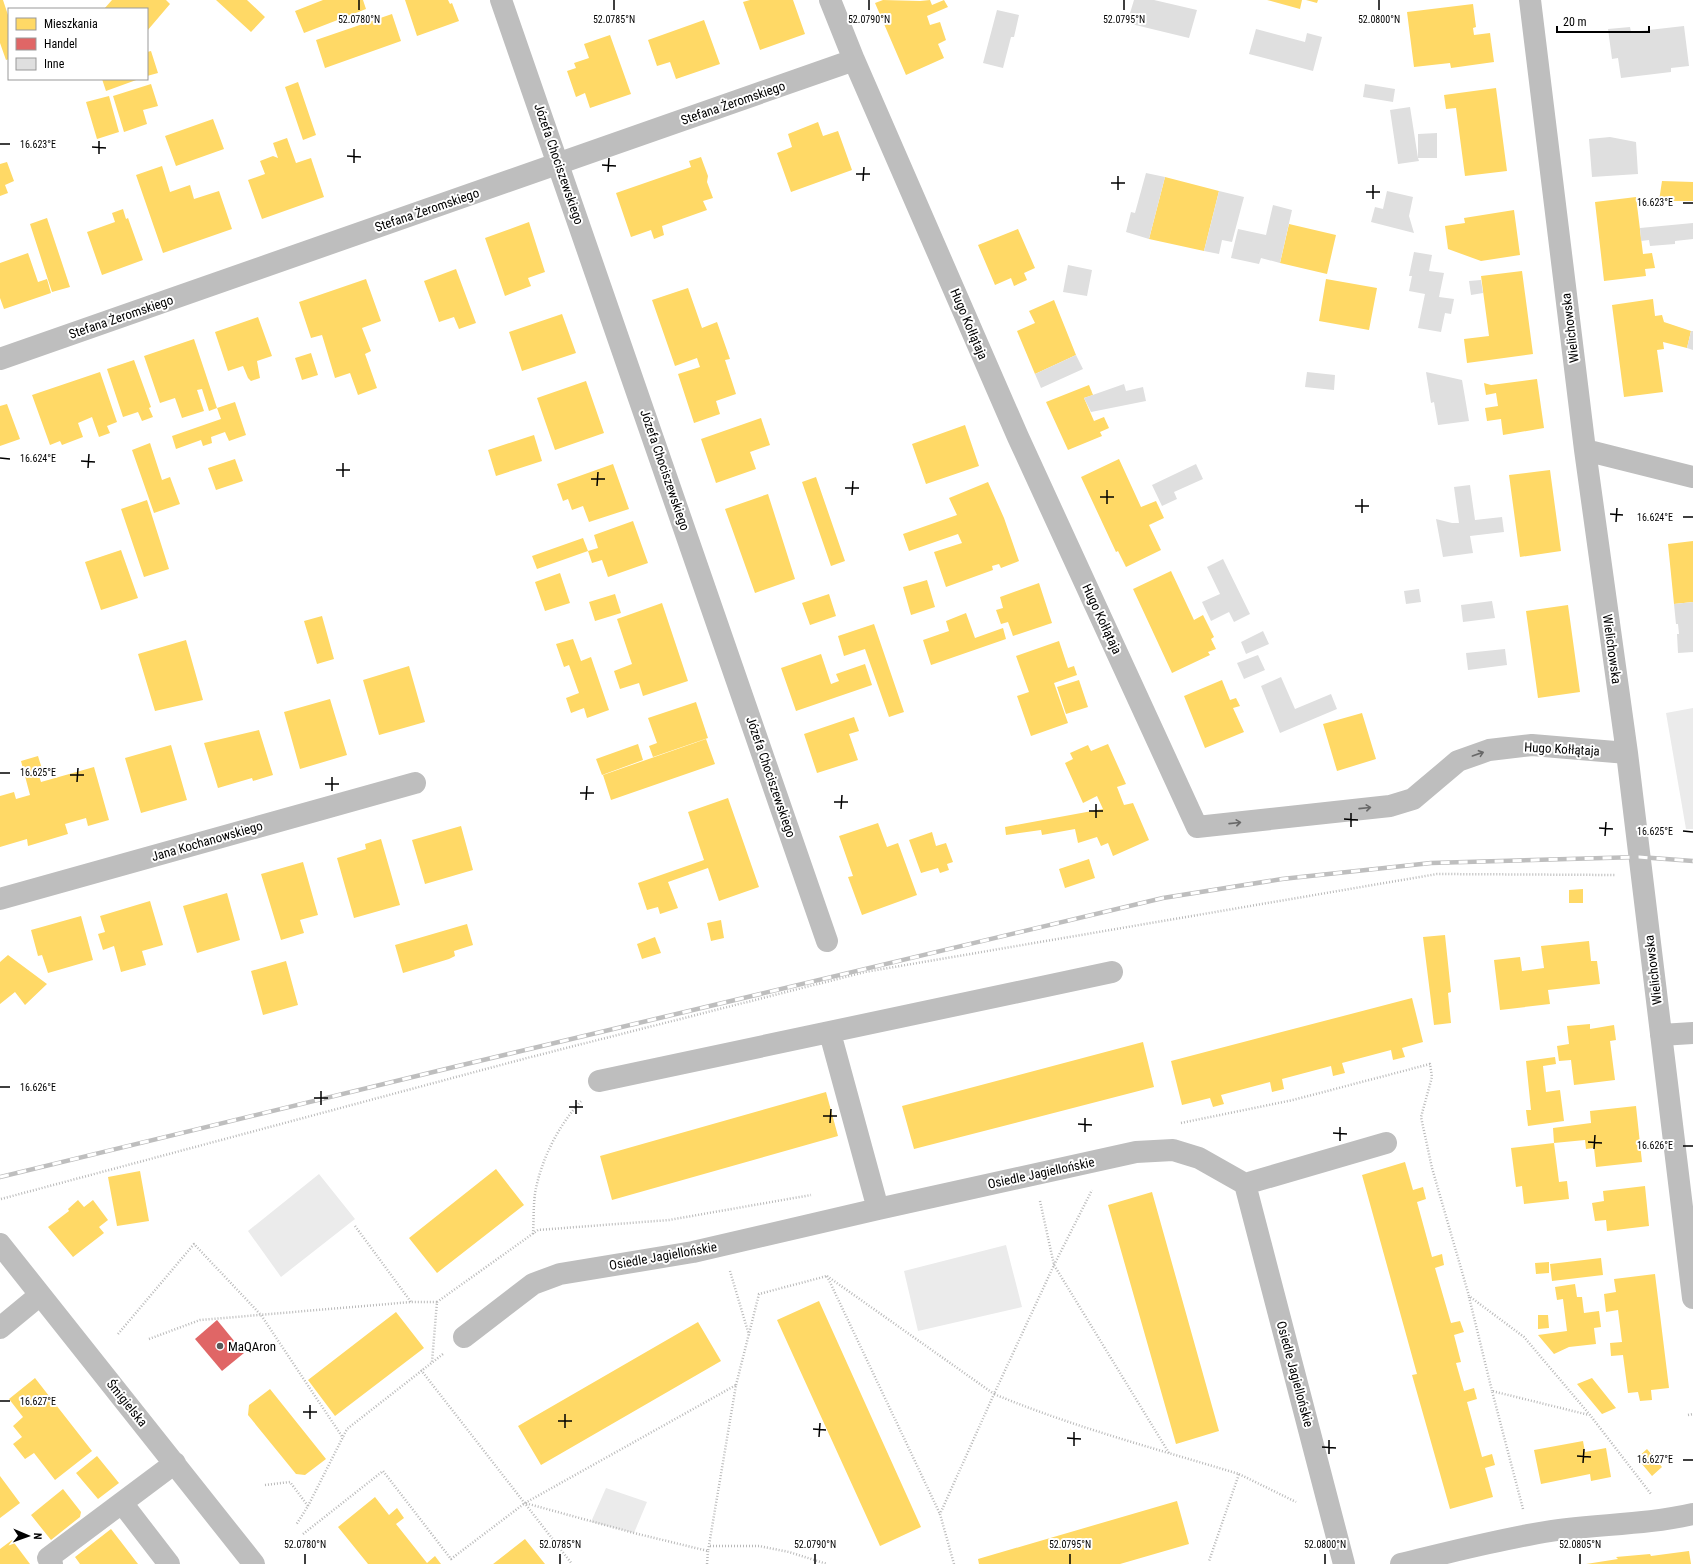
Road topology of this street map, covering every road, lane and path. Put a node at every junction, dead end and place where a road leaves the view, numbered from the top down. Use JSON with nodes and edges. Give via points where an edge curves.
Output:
{"nodes":[{"id":1,"x":501,"y":0,"type":"edge"},
{"id":2,"x":830,"y":0,"type":"edge"},
{"id":3,"x":1530,"y":0,"type":"edge"},
{"id":4,"x":854,"y":60,"type":"junction"},
{"id":5,"x":559,"y":164,"type":"junction"},
{"id":6,"x":0,"y":359,"type":"edge"},
{"id":7,"x":1585,"y":450,"type":"junction"},
{"id":8,"x":1693,"y":477,"type":"edge"},
{"id":9,"x":1626,"y":753,"type":"junction"},
{"id":10,"x":415,"y":783,"type":"dead end"},
{"id":11,"x":1622,"y":875,"type":"dead end"},
{"id":12,"x":0,"y":899,"type":"edge"},
{"id":13,"x":827,"y":941,"type":"dead end"},
{"id":14,"x":1112,"y":972,"type":"dead end"},
{"id":15,"x":830,"y":1033,"type":"junction"},
{"id":16,"x":1693,"y":1033,"type":"edge"},
{"id":17,"x":1661,"y":1035,"type":"junction"},
{"id":18,"x":1430,"y":1064,"type":"dead end"},
{"id":19,"x":599,"y":1081,"type":"joint"},
{"id":20,"x":1386,"y":1143,"type":"dead end"},
{"id":21,"x":1108,"y":1158,"type":"junction"},
{"id":22,"x":1034,"y":1174,"type":"junction"},
{"id":23,"x":1245,"y":1184,"type":"junction"},
{"id":24,"x":1,"y":1199,"type":"edge"},
{"id":25,"x":878,"y":1209,"type":"junction"},
{"id":26,"x":355,"y":1226,"type":"dead end"},
{"id":27,"x":533,"y":1234,"type":"dead end"},
{"id":28,"x":0,"y":1244,"type":"edge"},
{"id":29,"x":722,"y":1245,"type":"junction"},
{"id":30,"x":1054,"y":1265,"type":"junction"},
{"id":31,"x":827,"y":1276,"type":"junction"},
{"id":32,"x":40,"y":1295,"type":"junction"},
{"id":33,"x":1469,"y":1296,"type":"junction"},
{"id":34,"x":1693,"y":1298,"type":"edge"},
{"id":35,"x":411,"y":1302,"type":"junction"},
{"id":36,"x":262,"y":1315,"type":"junction"},
{"id":37,"x":0,"y":1328,"type":"edge"},
{"id":38,"x":118,"y":1334,"type":"dead end"},
{"id":39,"x":749,"y":1335,"type":"junction"},
{"id":40,"x":464,"y":1337,"type":"joint"},
{"id":41,"x":149,"y":1339,"type":"dead end"},
{"id":42,"x":432,"y":1362,"type":"junction"},
{"id":43,"x":421,"y":1370,"type":"junction"},
{"id":44,"x":736,"y":1385,"type":"junction"},
{"id":45,"x":1492,"y":1391,"type":"junction"},
{"id":46,"x":994,"y":1394,"type":"junction"},
{"id":47,"x":1693,"y":1414,"type":"edge"},
{"id":48,"x":1590,"y":1415,"type":"junction"},
{"id":49,"x":1688,"y":1415,"type":"dead end"},
{"id":50,"x":343,"y":1438,"type":"junction"},
{"id":51,"x":1169,"y":1453,"type":"junction"},
{"id":52,"x":175,"y":1463,"type":"junction"},
{"id":53,"x":1239,"y":1474,"type":"junction"},
{"id":54,"x":265,"y":1485,"type":"dead end"},
{"id":55,"x":1654,"y":1497,"type":"dead end"},
{"id":56,"x":1296,"y":1502,"type":"dead end"},
{"id":57,"x":122,"y":1503,"type":"junction"},
{"id":58,"x":525,"y":1503,"type":"junction"},
{"id":59,"x":308,"y":1506,"type":"junction"},
{"id":60,"x":940,"y":1514,"type":"junction"},
{"id":61,"x":1525,"y":1515,"type":"dead end"},
{"id":62,"x":1686,"y":1518,"type":"edge"},
{"id":63,"x":296,"y":1525,"type":"dead end"},
{"id":64,"x":303,"y":1534,"type":"dead end"},
{"id":65,"x":710,"y":1546,"type":"junction"},
{"id":66,"x":708,"y":1550,"type":"junction"},
{"id":67,"x":451,"y":1559,"type":"junction"},
{"id":68,"x":1209,"y":1561,"type":"dead end"},
{"id":69,"x":52,"y":1564,"type":"edge"},
{"id":70,"x":169,"y":1564,"type":"edge"},
{"id":71,"x":254,"y":1564,"type":"edge"},
{"id":72,"x":454,"y":1564,"type":"edge"},
{"id":73,"x":572,"y":1564,"type":"edge"},
{"id":74,"x":707,"y":1564,"type":"edge"},
{"id":75,"x":827,"y":1564,"type":"edge"},
{"id":76,"x":954,"y":1564,"type":"edge"},
{"id":77,"x":1344,"y":1564,"type":"edge"},
{"id":78,"x":1401,"y":1564,"type":"edge"}],
"edges":[{"from":1,"to":5,"type":"street","name":"Józefa Chociszewskiego"},
{"from":2,"to":4,"type":"street","name":"Hugo Kołłątaja"},
{"from":3,"to":7,"type":"street","name":"Wielichowska"},
{"from":4,"to":5,"type":"street","name":"Stefana Żeromskiego"},
{"from":4,"to":9,"type":"street","name":"Hugo Kołłątaja","one_way":true,"via":[[1018,437],[1197,827],[1390,806],[1413,799],[1458,761],[1490,750],[1532,745]]},
{"from":5,"to":6,"type":"street","name":"Stefana Żeromskiego"},
{"from":5,"to":13,"type":"street","name":"Józefa Chociszewskiego"},
{"from":7,"to":8,"type":"street"},
{"from":7,"to":9,"type":"street","name":"Wielichowska"},
{"from":9,"to":17,"type":"street","name":"Wielichowska"},
{"from":10,"to":12,"type":"street","name":"Jana Kochanowskiego"},
{"from":11,"to":24,"type":"path","via":[[1437,874],[865,972],[520,1060]]},
{"from":14,"to":15,"type":"street"},
{"from":15,"to":19,"type":"street"},
{"from":15,"to":25,"type":"street"},
{"from":16,"to":17,"type":"street"},
{"from":17,"to":34,"type":"street","name":"Wielichowska"},
{"from":18,"to":33,"type":"path","via":[[1432,1077],[1421,1117],[1432,1168]]},
{"from":19,"to":27,"type":"path","via":[[573,1110],[551,1144],[536,1188]]},
{"from":20,"to":23,"type":"street"},
{"from":21,"to":22,"type":"street","name":"Osiedle Jagiellońskie"},
{"from":21,"to":23,"type":"street","name":"Osiedle Jagiellońskie","via":[[1136,1152],[1173,1150],[1199,1158]]},
{"from":21,"to":30,"type":"path"},
{"from":22,"to":25,"type":"street","name":"Osiedle Jagiellońskie"},
{"from":22,"to":30,"type":"path"},
{"from":23,"to":77,"type":"street","name":"Osiedle Jagiellońskie"},
{"from":25,"to":29,"type":"street","name":"Osiedle Jagiellońskie"},
{"from":26,"to":35,"type":"path"},
{"from":28,"to":32,"type":"street","name":"Śmigielska"},
{"from":29,"to":39,"type":"path"},
{"from":29,"to":40,"type":"street","name":"Osiedle Jagiellońskie","via":[[560,1274],[533,1284]]},
{"from":30,"to":46,"type":"path"},
{"from":30,"to":51,"type":"path"},
{"from":31,"to":39,"type":"path","via":[[760,1294]]},
{"from":31,"to":46,"type":"path"},
{"from":31,"to":60,"type":"path"},
{"from":32,"to":37,"type":"street"},
{"from":32,"to":52,"type":"street","name":"Śmigielska"},
{"from":33,"to":45,"type":"path"},
{"from":33,"to":48,"type":"path","via":[[1524,1337]]},
{"from":35,"to":36,"type":"path"},
{"from":35,"to":42,"type":"path","via":[[437,1302]]},
{"from":36,"to":38,"type":"path","via":[[194,1244]]},
{"from":36,"to":41,"type":"path","via":[[200,1320]]},
{"from":36,"to":50,"type":"path"},
{"from":39,"to":44,"type":"path"},
{"from":40,"to":42,"type":"path"},
{"from":42,"to":43,"type":"path"},
{"from":43,"to":50,"type":"path","via":[[347,1429]]},
{"from":43,"to":58,"type":"path"},
{"from":44,"to":58,"type":"path"},
{"from":44,"to":65,"type":"path"},
{"from":45,"to":48,"type":"path"},
{"from":45,"to":61,"type":"path"},
{"from":46,"to":51,"type":"path","via":[[1036,1412]]},
{"from":46,"to":60,"type":"path"},
{"from":47,"to":49,"type":"path"},
{"from":48,"to":55,"type":"path"},
{"from":50,"to":59,"type":"path"},
{"from":51,"to":53,"type":"path"},
{"from":52,"to":57,"type":"street"},
{"from":52,"to":71,"type":"street","name":"Śmigielska"},
{"from":53,"to":56,"type":"path"},
{"from":53,"to":68,"type":"path"},
{"from":54,"to":59,"type":"path","via":[[290,1482]]},
{"from":57,"to":69,"type":"street","via":[[48,1558]]},
{"from":57,"to":70,"type":"street"},
{"from":58,"to":66,"type":"path","via":[[634,1534]]},
{"from":58,"to":67,"type":"path"},
{"from":58,"to":73,"type":"path"},
{"from":59,"to":63,"type":"path"},
{"from":60,"to":76,"type":"path"},
{"from":62,"to":78,"type":"street","via":[[1551,1531]]},
{"from":64,"to":67,"type":"path","via":[[382,1471]]},
{"from":65,"to":66,"type":"path"},
{"from":65,"to":75,"type":"path","via":[[759,1546]]},
{"from":66,"to":74,"type":"path"},
{"from":67,"to":72,"type":"path"}]}
